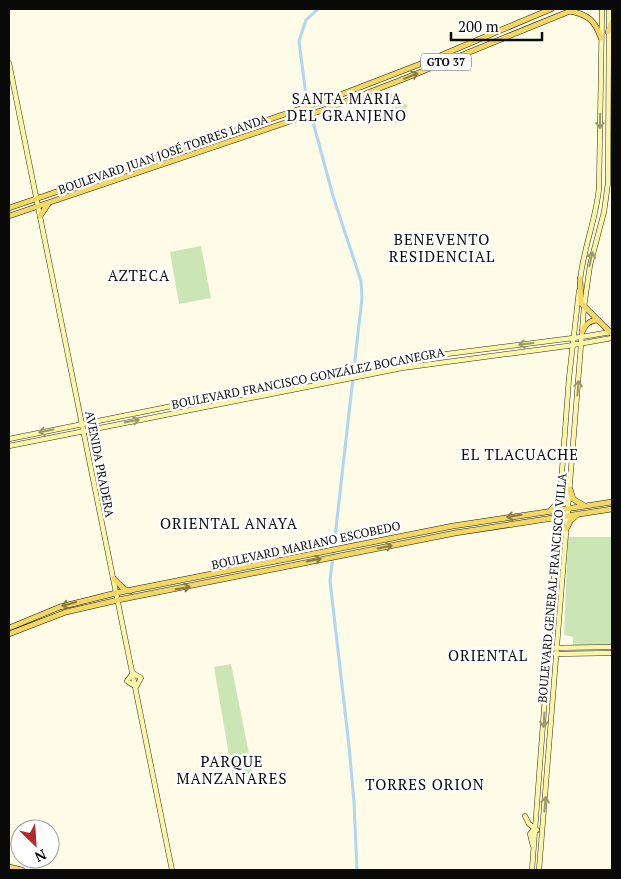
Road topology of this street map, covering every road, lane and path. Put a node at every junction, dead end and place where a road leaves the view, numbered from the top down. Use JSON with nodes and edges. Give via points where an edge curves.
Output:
{"nodes":[{"id":1,"x":552,"y":9,"type":"edge"},
{"id":2,"x":575,"y":9,"type":"edge"},
{"id":3,"x":600,"y":9,"type":"edge"},
{"id":4,"x":611,"y":10,"type":"edge"},
{"id":5,"x":569,"y":11,"type":"junction"},
{"id":6,"x":612,"y":22,"type":"edge"},
{"id":7,"x":608,"y":32,"type":"junction"},
{"id":8,"x":601,"y":38,"type":"junction"},
{"id":9,"x":9,"y":62,"type":"edge"},
{"id":10,"x":36,"y":199,"type":"junction"},
{"id":11,"x":48,"y":204,"type":"junction"},
{"id":12,"x":38,"y":207,"type":"junction"},
{"id":13,"x":9,"y":208,"type":"edge"},
{"id":14,"x":9,"y":216,"type":"edge"},
{"id":15,"x":40,"y":216,"type":"junction"},
{"id":16,"x":580,"y":279,"type":"junction"},
{"id":17,"x":584,"y":307,"type":"junction"},
{"id":18,"x":598,"y":320,"type":"junction"},
{"id":19,"x":581,"y":334,"type":"junction"},
{"id":20,"x":612,"y":334,"type":"edge"},
{"id":21,"x":574,"y":338,"type":"junction"},
{"id":22,"x":580,"y":343,"type":"junction"},
{"id":23,"x":574,"y":344,"type":"junction"},
{"id":24,"x":566,"y":346,"type":"junction"},
{"id":25,"x":572,"y":352,"type":"junction"},
{"id":26,"x":82,"y":424,"type":"junction"},
{"id":27,"x":84,"y":431,"type":"junction"},
{"id":28,"x":9,"y":439,"type":"edge"},
{"id":29,"x":9,"y":446,"type":"edge"},
{"id":30,"x":570,"y":489,"type":"junction"},
{"id":31,"x":561,"y":499,"type":"junction"},
{"id":32,"x":612,"y":502,"type":"edge"},
{"id":33,"x":586,"y":506,"type":"junction"},
{"id":34,"x":568,"y":508,"type":"junction"},
{"id":35,"x":560,"y":509,"type":"junction"},
{"id":36,"x":612,"y":509,"type":"edge"},
{"id":37,"x":549,"y":511,"type":"junction"},
{"id":38,"x":581,"y":513,"type":"junction"},
{"id":39,"x":566,"y":515,"type":"junction"},
{"id":40,"x":559,"y":516,"type":"junction"},
{"id":41,"x":566,"y":529,"type":"junction"},
{"id":42,"x":114,"y":580,"type":"junction"},
{"id":43,"x":133,"y":591,"type":"junction"},
{"id":44,"x":116,"y":594,"type":"junction"},
{"id":45,"x":118,"y":600,"type":"junction"},
{"id":46,"x":9,"y":628,"type":"edge"},
{"id":47,"x":9,"y":634,"type":"edge"},
{"id":48,"x":612,"y":647,"type":"edge"},
{"id":49,"x":548,"y":651,"type":"junction"},
{"id":50,"x":556,"y":651,"type":"junction"},
{"id":51,"x":612,"y":652,"type":"edge"},
{"id":52,"x":525,"y":816,"type":"dead end"},
{"id":53,"x":536,"y":829,"type":"junction"},
{"id":54,"x":541,"y":844,"type":"junction"},
{"id":55,"x":9,"y":867,"type":"edge"},
{"id":56,"x":22,"y":870,"type":"edge"},
{"id":57,"x":172,"y":870,"type":"edge"},
{"id":58,"x":534,"y":870,"type":"edge"}],
"edges":[{"from":1,"to":10,"type":"main road","name":"BOULEVARD JUAN JOSÉ TORRES LANDA","number":"GTO 37","via":[[306,108]]},
{"from":2,"to":5,"type":"main road","name":"BOULEVARD JUAN JOSÉ TORRES LANDA","number":"GTO 37"},
{"from":3,"to":4,"type":"main road"},
{"from":3,"to":8,"type":"main road","name":"BOULEVARD GENERAL FRANCISCO VILLA"},
{"from":4,"to":7,"type":"main road","name":"BOULEVARD GENERAL FRANCISCO VILLA"},
{"from":5,"to":8,"type":"main road","via":[[590,18]]},
{"from":11,"to":5,"type":"main road","name":"BOULEVARD JUAN JOSÉ TORRES LANDA","number":"GTO 37","one_way":true,"via":[[308,115]]},
{"from":6,"to":7,"type":"main road"},
{"from":17,"to":7,"type":"main road","name":"BOULEVARD GENERAL FRANCISCO VILLA","one_way":true,"via":[[608,183]]},
{"from":8,"to":16,"type":"main road","name":"BOULEVARD GENERAL FRANCISCO VILLA","one_way":true,"via":[[599,188]]},
{"from":9,"to":10,"type":"main road","name":"AVENIDA PRADERA"},
{"from":10,"to":12,"type":"main road","name":"AVENIDA PRADERA"},
{"from":10,"to":13,"type":"main road","name":"BOULEVARD JUAN JOSÉ TORRES LANDA","number":"GTO 37"},
{"from":11,"to":12,"type":"main road","name":"BOULEVARD JUAN JOSÉ TORRES LANDA","number":"GTO 37"},
{"from":11,"to":15,"type":"main road"},
{"from":12,"to":14,"type":"main road","name":"BOULEVARD JUAN JOSÉ TORRES LANDA","number":"GTO 37"},
{"from":12,"to":15,"type":"main road","name":"AVENIDA PRADERA"},
{"from":15,"to":26,"type":"main road","name":"AVENIDA PRADERA"},
{"from":16,"to":17,"type":"main road","via":[[580,300]]},
{"from":16,"to":21,"type":"main road","name":"BOULEVARD GENERAL FRANCISCO VILLA"},
{"from":17,"to":18,"type":"main road"},
{"from":17,"to":19,"type":"main road","name":"BOULEVARD GENERAL FRANCISCO VILLA"},
{"from":18,"to":19,"type":"main road","via":[[588,323]]},
{"from":18,"to":20,"type":"main road"},
{"from":19,"to":20,"type":"main road","name":"BOULEVARD FRANCISCO GONZÁLEZ BOCANEGRA"},
{"from":19,"to":21,"type":"main road","name":"BOULEVARD FRANCISCO GONZÁLEZ BOCANEGRA"},
{"from":19,"to":22,"type":"main road","name":"BOULEVARD GENERAL FRANCISCO VILLA"},
{"from":20,"to":22,"type":"main road","name":"BOULEVARD FRANCISCO GONZÁLEZ BOCANEGRA"},
{"from":21,"to":23,"type":"main road","name":"BOULEVARD GENERAL FRANCISCO VILLA"},
{"from":21,"to":26,"type":"main road","name":"BOULEVARD FRANCISCO GONZÁLEZ BOCANEGRA","one_way":true,"via":[[358,368]]},
{"from":22,"to":23,"type":"main road","name":"BOULEVARD FRANCISCO GONZÁLEZ BOCANEGRA"},
{"from":30,"to":22,"type":"main road","name":"BOULEVARD GENERAL FRANCISCO VILLA","one_way":true},
{"from":23,"to":24,"type":"main road","name":"BOULEVARD FRANCISCO GONZÁLEZ BOCANEGRA"},
{"from":23,"to":25,"type":"main road","name":"BOULEVARD GENERAL FRANCISCO VILLA"},
{"from":24,"to":25,"type":"main road"},
{"from":27,"to":24,"type":"main road","name":"BOULEVARD FRANCISCO GONZÁLEZ BOCANEGRA","one_way":true,"via":[[350,377]]},
{"from":25,"to":31,"type":"main road","name":"BOULEVARD GENERAL FRANCISCO VILLA"},
{"from":26,"to":27,"type":"main road","name":"AVENIDA PRADERA"},
{"from":26,"to":28,"type":"main road","name":"BOULEVARD FRANCISCO GONZÁLEZ BOCANEGRA","one_way":true},
{"from":27,"to":29,"type":"main road","name":"BOULEVARD FRANCISCO GONZÁLEZ BOCANEGRA"},
{"from":27,"to":42,"type":"main road","name":"AVENIDA PRADERA"},
{"from":30,"to":33,"type":"main road","via":[[575,501]]},
{"from":30,"to":34,"type":"main road","name":"BOULEVARD GENERAL FRANCISCO VILLA"},
{"from":31,"to":35,"type":"main road","name":"BOULEVARD GENERAL FRANCISCO VILLA"},
{"from":31,"to":37,"type":"main road"},
{"from":32,"to":33,"type":"main road","name":"BOULEVARD MARIANO ESCOBEDO"},
{"from":33,"to":34,"type":"main road","name":"BOULEVARD MARIANO ESCOBEDO"},
{"from":34,"to":35,"type":"main road","name":"BOULEVARD MARIANO ESCOBEDO"},
{"from":34,"to":39,"type":"main road","name":"BOULEVARD GENERAL FRANCISCO VILLA"},
{"from":35,"to":37,"type":"main road","name":"BOULEVARD MARIANO ESCOBEDO"},
{"from":35,"to":40,"type":"main road","name":"BOULEVARD GENERAL FRANCISCO VILLA"},
{"from":36,"to":38,"type":"main road","name":"BOULEVARD MARIANO ESCOBEDO"},
{"from":37,"to":43,"type":"main road","name":"BOULEVARD MARIANO ESCOBEDO","one_way":true,"via":[[338,548]]},
{"from":38,"to":39,"type":"main road","name":"BOULEVARD MARIANO ESCOBEDO"},
{"from":38,"to":41,"type":"main road","via":[[571,520]]},
{"from":39,"to":40,"type":"main road","name":"BOULEVARD MARIANO ESCOBEDO"},
{"from":39,"to":41,"type":"main road","name":"BOULEVARD GENERAL FRANCISCO VILLA"},
{"from":45,"to":40,"type":"main road","name":"BOULEVARD MARIANO ESCOBEDO","one_way":true,"via":[[455,533]]},
{"from":40,"to":49,"type":"main road","name":"BOULEVARD GENERAL FRANCISCO VILLA"},
{"from":41,"to":50,"type":"main road","name":"BOULEVARD GENERAL FRANCISCO VILLA"},
{"from":42,"to":43,"type":"main road","via":[[124,589]]},
{"from":42,"to":44,"type":"main road","name":"AVENIDA PRADERA"},
{"from":43,"to":44,"type":"main road","name":"BOULEVARD MARIANO ESCOBEDO"},
{"from":44,"to":45,"type":"main road","name":"AVENIDA PRADERA"},
{"from":44,"to":46,"type":"main road","name":"BOULEVARD MARIANO ESCOBEDO","one_way":true,"via":[[60,607]]},
{"from":45,"to":47,"type":"main road","name":"BOULEVARD MARIANO ESCOBEDO","via":[[66,612]]},
{"from":45,"to":57,"type":"main road","name":"AVENIDA PRADERA"},
{"from":48,"to":50,"type":"main road"},
{"from":49,"to":50,"type":"main road"},
{"from":49,"to":53,"type":"main road","name":"BOULEVARD GENERAL FRANCISCO VILLA","one_way":true},
{"from":50,"to":51,"type":"main road"},
{"from":54,"to":50,"type":"main road","name":"BOULEVARD GENERAL FRANCISCO VILLA","one_way":true},
{"from":52,"to":53,"type":"main road"},
{"from":53,"to":54,"type":"main road","via":[[541,832]]},
{"from":53,"to":58,"type":"main road","name":"BOULEVARD GENERAL FRANCISCO VILLA","via":[[530,834]]},
{"from":54,"to":58,"type":"main road","name":"BOULEVARD GENERAL FRANCISCO VILLA"},
{"from":55,"to":56,"type":"main road"}]}
